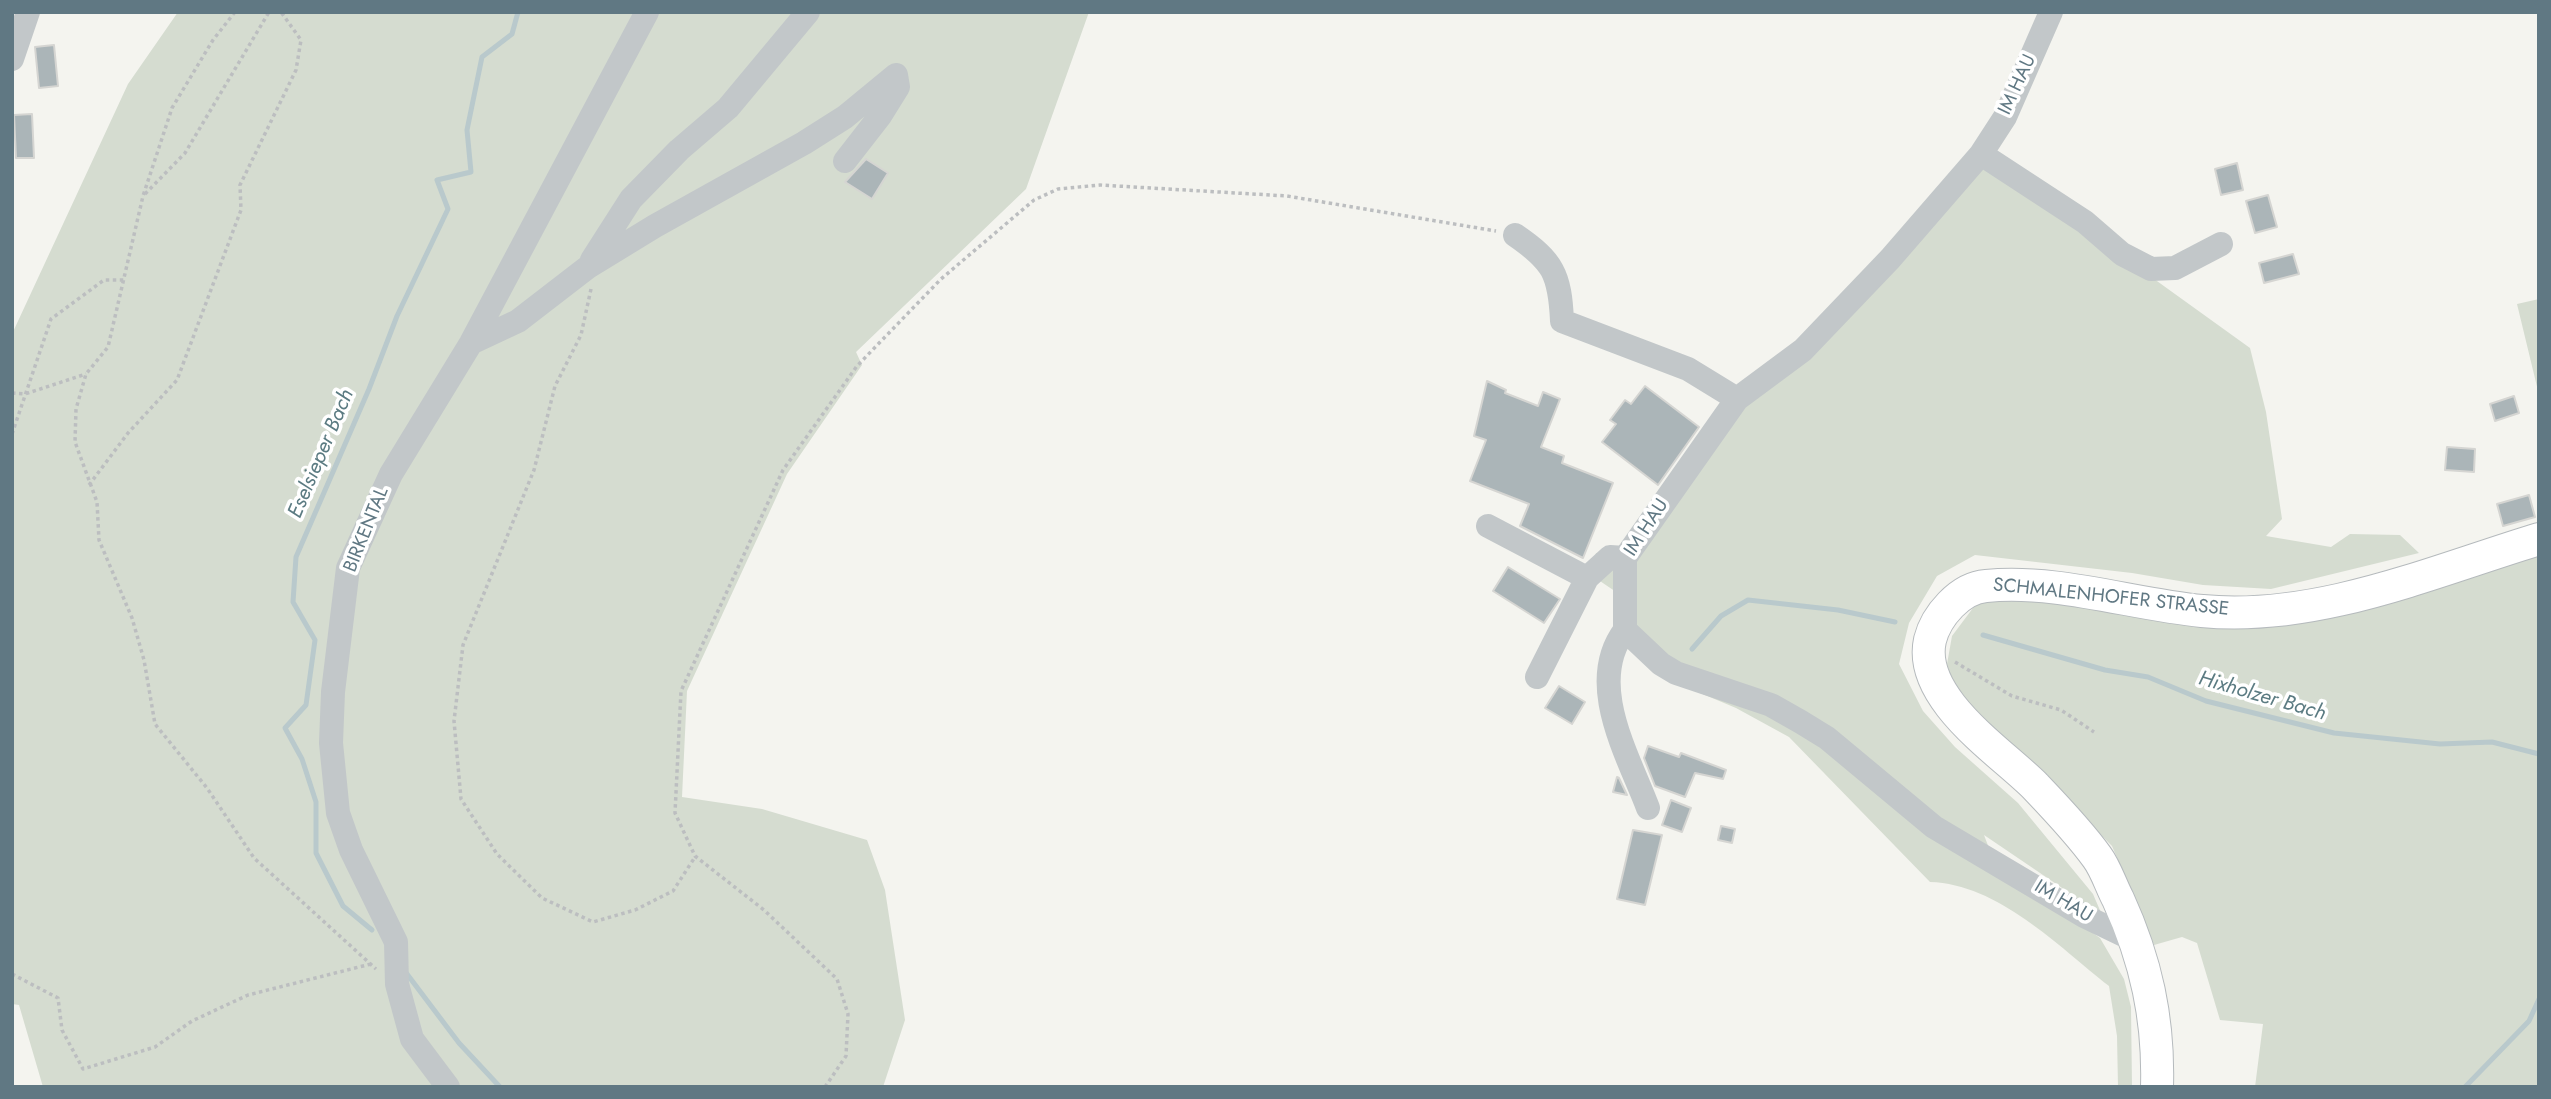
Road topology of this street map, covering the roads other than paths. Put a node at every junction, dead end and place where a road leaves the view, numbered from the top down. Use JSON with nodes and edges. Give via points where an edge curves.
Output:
{"nodes":[{"id":1,"x":28,"y":12,"type":"edge"},
{"id":2,"x":647,"y":12,"type":"edge"},
{"id":3,"x":808,"y":12,"type":"edge"},
{"id":4,"x":2051,"y":12,"type":"edge"},
{"id":5,"x":12,"y":59,"type":"edge"},
{"id":6,"x":1981,"y":154,"type":"junction"},
{"id":7,"x":845,"y":161,"type":"dead end"},
{"id":8,"x":1515,"y":235,"type":"road end"},
{"id":9,"x":2221,"y":244,"type":"dead end"},
{"id":10,"x":588,"y":267,"type":"junction"},
{"id":11,"x":471,"y":343,"type":"junction"},
{"id":12,"x":1737,"y":399,"type":"junction"},
{"id":13,"x":1488,"y":526,"type":"dead end"},
{"id":14,"x":2539,"y":539,"type":"edge"},
{"id":15,"x":1625,"y":558,"type":"junction"},
{"id":16,"x":1587,"y":578,"type":"junction"},
{"id":17,"x":1625,"y":630,"type":"junction"},
{"id":18,"x":1537,"y":677,"type":"dead end"},
{"id":19,"x":1648,"y":808,"type":"dead end"},
{"id":20,"x":2138,"y":942,"type":"junction"},
{"id":21,"x":448,"y":1087,"type":"edge"},
{"id":22,"x":2157,"y":1087,"type":"edge"}],
"edges":[{"from":1,"to":5,"type":"street"},
{"from":2,"to":11,"type":"street","name":"BIRKENTAL"},
{"from":3,"to":10,"type":"street","via":[[728,108],[631,198]]},
{"from":4,"to":6,"type":"street","name":"IM HAU","via":[[2005,117]]},
{"from":6,"to":9,"type":"street","via":[[2085,222],[2122,254],[2151,269],[2175,268]]},
{"from":6,"to":12,"type":"street","name":"IM HAU","via":[[1803,350]]},
{"from":7,"to":10,"type":"street","via":[[898,87],[895,75],[845,117],[804,143]]},
{"from":8,"to":12,"type":"street","via":[[1542,253],[1553,270],[1561,294],[1562,321],[1688,369]]},
{"from":10,"to":11,"type":"street","via":[[518,321]]},
{"from":11,"to":21,"type":"street","name":"BIRKENTAL","via":[[391,474],[348,568],[331,743],[338,813],[396,942],[397,984],[412,1039]]},
{"from":12,"to":15,"type":"street","name":"IM HAU"},
{"from":13,"to":16,"type":"street"},
{"from":14,"to":20,"type":"main road","name":"SCHMALENHOFER STRASSE","via":[[2371,592],[2272,611],[2203,611],[2042,587],[1983,586],[1957,597],[1932,631],[1928,648],[1928,664],[1943,695],[1973,730],[2035,786],[2099,859]]},
{"from":15,"to":16,"type":"street","via":[[1610,557]]},
{"from":15,"to":17,"type":"street","name":"IM HAU"},
{"from":16,"to":18,"type":"street"},
{"from":17,"to":19,"type":"street","via":[[1610,661],[1608,687],[1624,747]]},
{"from":17,"to":20,"type":"street","name":"IM HAU","via":[[1676,673],[1771,705],[1801,722],[1827,738],[1934,827],[2084,916]]},
{"from":20,"to":22,"type":"main road","via":[[2153,999]]}]}
